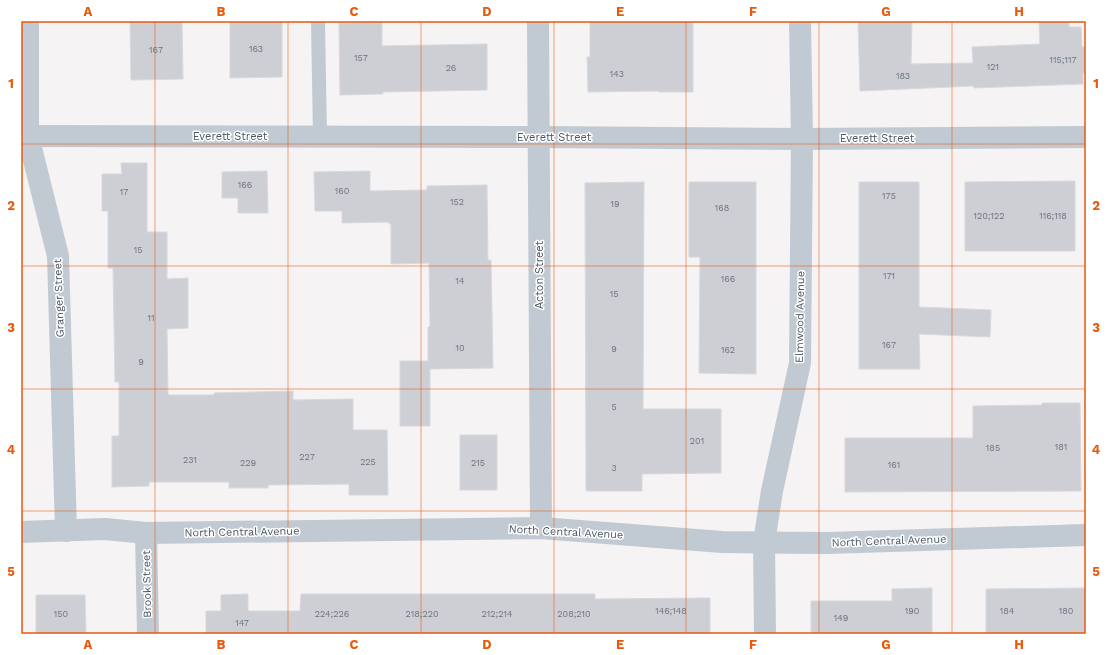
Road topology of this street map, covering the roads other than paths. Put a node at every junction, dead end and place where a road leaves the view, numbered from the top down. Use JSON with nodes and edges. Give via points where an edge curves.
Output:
{"nodes":[{"id":1,"x":28,"y":21,"type":"edge"},
{"id":2,"x":318,"y":21,"type":"edge"},
{"id":3,"x":538,"y":21,"type":"edge"},
{"id":4,"x":800,"y":21,"type":"edge"},
{"id":5,"x":24,"y":136,"type":"edge"},
{"id":6,"x":320,"y":136,"type":"junction"},
{"id":7,"x":538,"y":137,"type":"junction"},
{"id":8,"x":1086,"y":137,"type":"edge"},
{"id":9,"x":802,"y":139,"type":"junction"},
{"id":10,"x":541,"y":528,"type":"junction"},
{"id":11,"x":21,"y":532,"type":"edge"},
{"id":12,"x":66,"y":532,"type":"junction"},
{"id":13,"x":146,"y":533,"type":"junction"},
{"id":14,"x":1086,"y":535,"type":"edge"},
{"id":15,"x":764,"y":542,"type":"junction"},
{"id":16,"x":148,"y":634,"type":"edge"},
{"id":17,"x":765,"y":634,"type":"edge"}],
"edges":[{"from":1,"to":5,"type":"street","name":"Granger Street"},
{"from":2,"to":6,"type":"lane"},
{"from":3,"to":7,"type":"street","name":"Acton Street"},
{"from":4,"to":9,"type":"street","name":"Elmwood Avenue"},
{"from":5,"to":6,"type":"street","name":"Everett Street"},
{"from":5,"to":12,"type":"street","name":"Granger Street","via":[[58,256]]},
{"from":6,"to":7,"type":"street","name":"Everett Street"},
{"from":7,"to":9,"type":"street","name":"Everett Street"},
{"from":7,"to":10,"type":"street","name":"Acton Street"},
{"from":8,"to":9,"type":"street","name":"Everett Street"},
{"from":9,"to":15,"type":"street","name":"Elmwood Avenue","via":[[800,363],[772,491]]},
{"from":10,"to":13,"type":"street","name":"North Central Avenue"},
{"from":10,"to":15,"type":"street","name":"North Central Avenue","via":[[722,542]]},
{"from":11,"to":12,"type":"street","name":"North Central Avenue"},
{"from":12,"to":13,"type":"street","name":"North Central Avenue","via":[[105,530]]},
{"from":13,"to":16,"type":"street","name":"Brook Street"},
{"from":14,"to":15,"type":"street","name":"North Central Avenue","via":[[827,543]]},
{"from":15,"to":17,"type":"street","name":"Elmwood Avenue"}]}
